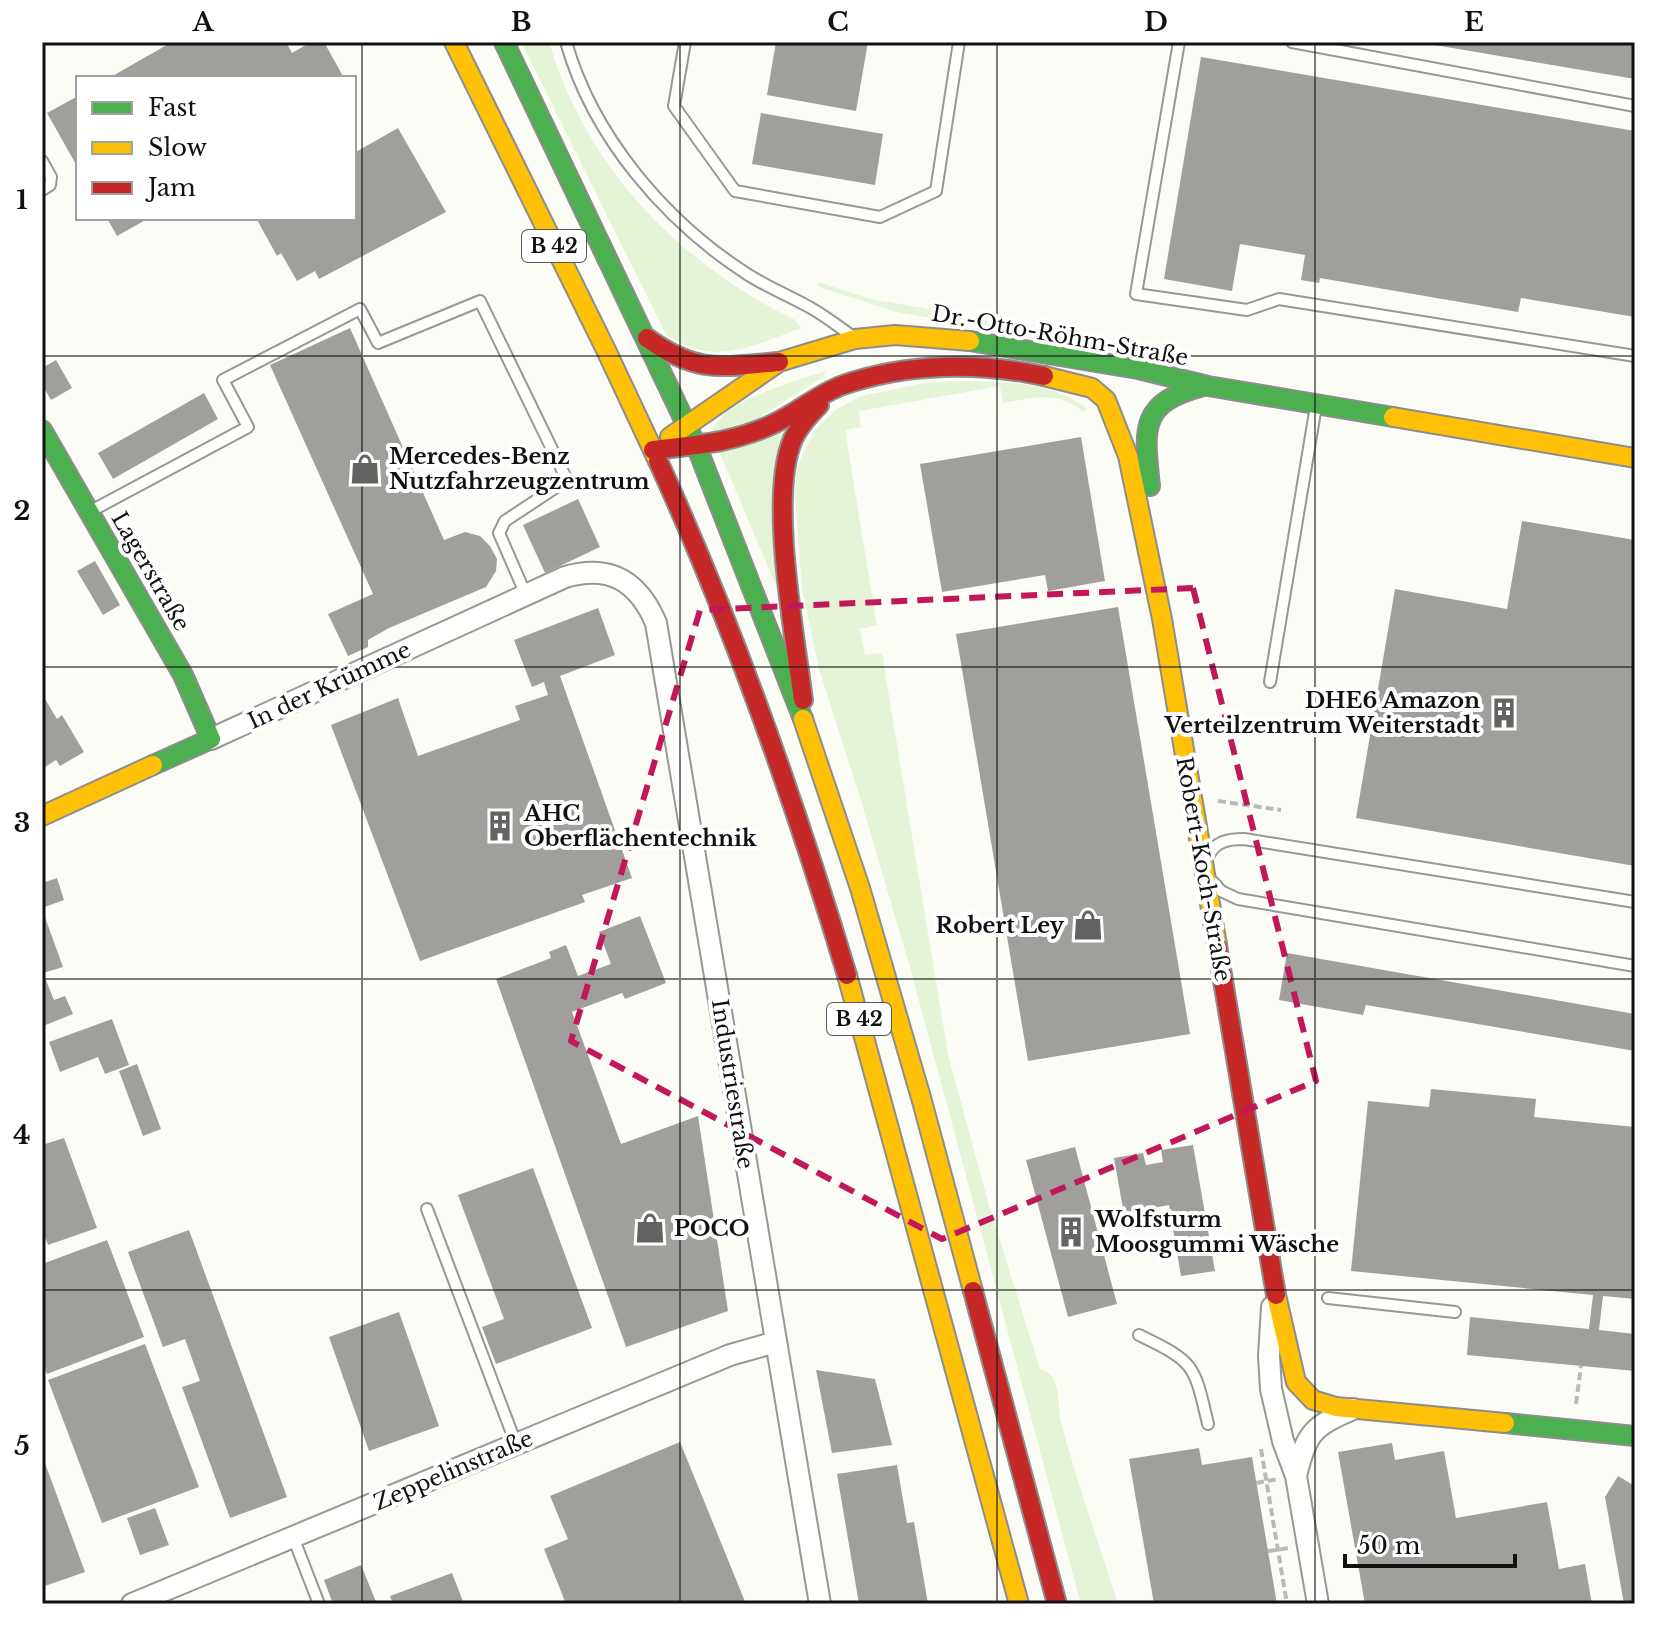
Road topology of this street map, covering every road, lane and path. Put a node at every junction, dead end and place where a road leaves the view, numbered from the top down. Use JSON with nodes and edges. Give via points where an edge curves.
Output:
{"nodes":[{"id":1,"x":454,"y":42,"type":"edge"},
{"id":2,"x":504,"y":42,"type":"edge"},
{"id":3,"x":566,"y":42,"type":"edge"},
{"id":4,"x":685,"y":42,"type":"edge"},
{"id":5,"x":959,"y":42,"type":"edge"},
{"id":6,"x":1179,"y":42,"type":"edge"},
{"id":7,"x":1292,"y":42,"type":"edge"},
{"id":8,"x":1635,"y":106,"type":"edge"},
{"id":9,"x":42,"y":161,"type":"edge"},
{"id":10,"x":42,"y":190,"type":"edge"},
{"id":11,"x":647,"y":338,"type":"junction"},
{"id":12,"x":855,"y":339,"type":"junction"},
{"id":13,"x":1635,"y":356,"type":"edge"},
{"id":14,"x":779,"y":362,"type":"junction"},
{"id":15,"x":840,"y":386,"type":"junction"},
{"id":16,"x":1208,"y":386,"type":"junction"},
{"id":17,"x":1317,"y":404,"type":"junction"},
{"id":18,"x":1112,"y":411,"type":"joint"},
{"id":19,"x":686,"y":423,"type":"junction"},
{"id":20,"x":42,"y":430,"type":"edge"},
{"id":21,"x":696,"y":445,"type":"junction"},
{"id":22,"x":653,"y":450,"type":"junction"},
{"id":23,"x":1635,"y":458,"type":"edge"},
{"id":24,"x":89,"y":512,"type":"junction"},
{"id":25,"x":618,"y":578,"type":"joint"},
{"id":26,"x":526,"y":595,"type":"junction"},
{"id":27,"x":1162,"y":619,"type":"junction"},
{"id":28,"x":1270,"y":682,"type":"dead end"},
{"id":29,"x":807,"y":729,"type":"junction"},
{"id":30,"x":211,"y":739,"type":"junction"},
{"id":31,"x":1239,"y":804,"type":"dead end"},
{"id":32,"x":1281,"y":810,"type":"dead end"},
{"id":33,"x":42,"y":816,"type":"edge"},
{"id":34,"x":1204,"y":869,"type":"junction"},
{"id":35,"x":1635,"y":902,"type":"edge"},
{"id":36,"x":1635,"y":966,"type":"edge"},
{"id":37,"x":427,"y":1209,"type":"dead end"},
{"id":38,"x":1273,"y":1283,"type":"junction"},
{"id":39,"x":1328,"y":1298,"type":"dead end"},
{"id":40,"x":1455,"y":1312,"type":"dead end"},
{"id":41,"x":1139,"y":1335,"type":"dead end"},
{"id":42,"x":776,"y":1342,"type":"junction"},
{"id":43,"x":1581,"y":1366,"type":"dead end"},
{"id":44,"x":1353,"y":1409,"type":"junction"},
{"id":45,"x":1208,"y":1424,"type":"dead end"},
{"id":46,"x":1573,"y":1430,"type":"junction"},
{"id":47,"x":1635,"y":1436,"type":"edge"},
{"id":48,"x":1260,"y":1443,"type":"dead end"},
{"id":49,"x":516,"y":1444,"type":"junction"},
{"id":50,"x":1296,"y":1476,"type":"junction"},
{"id":51,"x":293,"y":1537,"type":"junction"},
{"id":52,"x":132,"y":1604,"type":"edge"},
{"id":53,"x":319,"y":1604,"type":"edge"},
{"id":54,"x":820,"y":1604,"type":"edge"},
{"id":55,"x":1019,"y":1604,"type":"edge"},
{"id":56,"x":1057,"y":1604,"type":"edge"},
{"id":57,"x":1287,"y":1604,"type":"edge"},
{"id":58,"x":1318,"y":1604,"type":"edge"}],
"edges":[{"from":1,"to":22,"type":"main road","number":"B 42"},
{"from":2,"to":11,"type":"main road","number":"B 42"},
{"from":3,"to":12,"type":"lane","via":[[600,120],[658,199],[747,274],[813,309]]},
{"from":4,"to":5,"type":"lane","via":[[674,106],[735,191],[880,217],[936,191]]},
{"from":6,"to":13,"type":"lane","via":[[1136,294],[1247,310],[1279,299]]},
{"from":7,"to":8,"type":"lane"},
{"from":9,"to":10,"type":"lane","via":[[51,177]]},
{"from":11,"to":14,"type":"main road","via":[[694,366]]},
{"from":11,"to":19,"type":"main road","number":"B 42"},
{"from":12,"to":14,"type":"main road","name":"Dr.-Otto-Röhm-Straße"},
{"from":12,"to":16,"type":"main road","name":"Dr.-Otto-Röhm-Straße","via":[[895,335],[965,340]]},
{"from":14,"to":19,"type":"main road","name":"Dr.-Otto-Röhm-Straße"},
{"from":15,"to":18,"type":"main road","name":"Dr.-Otto-Röhm-Straße","via":[[899,370],[987,368],[1080,384],[1100,394]]},
{"from":15,"to":21,"type":"main road","name":"Dr.-Otto-Röhm-Straße","via":[[747,436]]},
{"from":15,"to":29,"type":"main road","via":[[801,425],[785,471],[786,570]]},
{"from":16,"to":17,"type":"main road","name":"Dr.-Otto-Röhm-Straße"},
{"from":16,"to":27,"type":"main road","via":[[1162,400],[1147,428]]},
{"from":17,"to":23,"type":"main road","name":"Dr.-Otto-Röhm-Straße"},
{"from":17,"to":28,"type":"lane"},
{"from":18,"to":27,"type":"main road","name":"Robert-Koch-Straße","via":[[1128,456]]},
{"from":19,"to":21,"type":"main road","number":"B 42"},
{"from":19,"to":22,"type":"main road","name":"Dr.-Otto-Röhm-Straße"},
{"from":20,"to":24,"type":"main road","name":"Lagerstraße"},
{"from":21,"to":22,"type":"main road","name":"Dr.-Otto-Röhm-Straße"},
{"from":21,"to":29,"type":"main road","number":"B 42"},
{"from":22,"to":55,"type":"main road","number":"B 42","via":[[707,570],[807,847],[883,1101]]},
{"from":24,"to":26,"type":"lane","via":[[248,427],[223,380],[360,309],[378,343],[480,301],[567,480],[505,521],[499,533]]},
{"from":24,"to":30,"type":"main road","name":"Lagerstraße","via":[[183,675]]},
{"from":25,"to":26,"type":"street","name":"In der Krümme","via":[[593,570]]},
{"from":25,"to":42,"type":"street","name":"Industriestraße","via":[[643,598],[656,623]]},
{"from":26,"to":30,"type":"street","name":"In der Krümme"},
{"from":27,"to":34,"type":"main road","name":"Robert-Koch-Straße"},
{"from":29,"to":56,"type":"main road","number":"B 42","via":[[922,1101]]},
{"from":30,"to":33,"type":"main road","name":"In der Krümme"},
{"from":31,"to":32,"type":"path"},
{"from":34,"to":35,"type":"lane","via":[[1216,845],[1244,839]]},
{"from":34,"to":36,"type":"lane","via":[[1221,891],[1238,899]]},
{"from":34,"to":38,"type":"main road","name":"Robert-Koch-Straße"},
{"from":37,"to":49,"type":"lane"},
{"from":38,"to":44,"type":"main road","name":"Robert-Koch-Straße","via":[[1296,1382],[1313,1400]]},
{"from":38,"to":50,"type":"street","name":"Robert-Koch-Straße","via":[[1269,1374]]},
{"from":39,"to":40,"type":"lane"},
{"from":41,"to":45,"type":"lane","via":[[1176,1353],[1193,1370]]},
{"from":42,"to":49,"type":"street","name":"Zeppelinstraße","via":[[730,1355]]},
{"from":42,"to":54,"type":"street","name":"Industriestraße"},
{"from":43,"to":46,"type":"path"},
{"from":44,"to":46,"type":"main road"},
{"from":44,"to":50,"type":"street","name":"Robert-Koch-Straße","via":[[1313,1429]]},
{"from":46,"to":47,"type":"main road"},
{"from":48,"to":57,"type":"path"},
{"from":49,"to":51,"type":"street","name":"Zeppelinstraße"},
{"from":50,"to":58,"type":"street","name":"Robert-Koch-Straße"},
{"from":51,"to":52,"type":"street","name":"Zeppelinstraße"},
{"from":51,"to":53,"type":"lane"}]}
